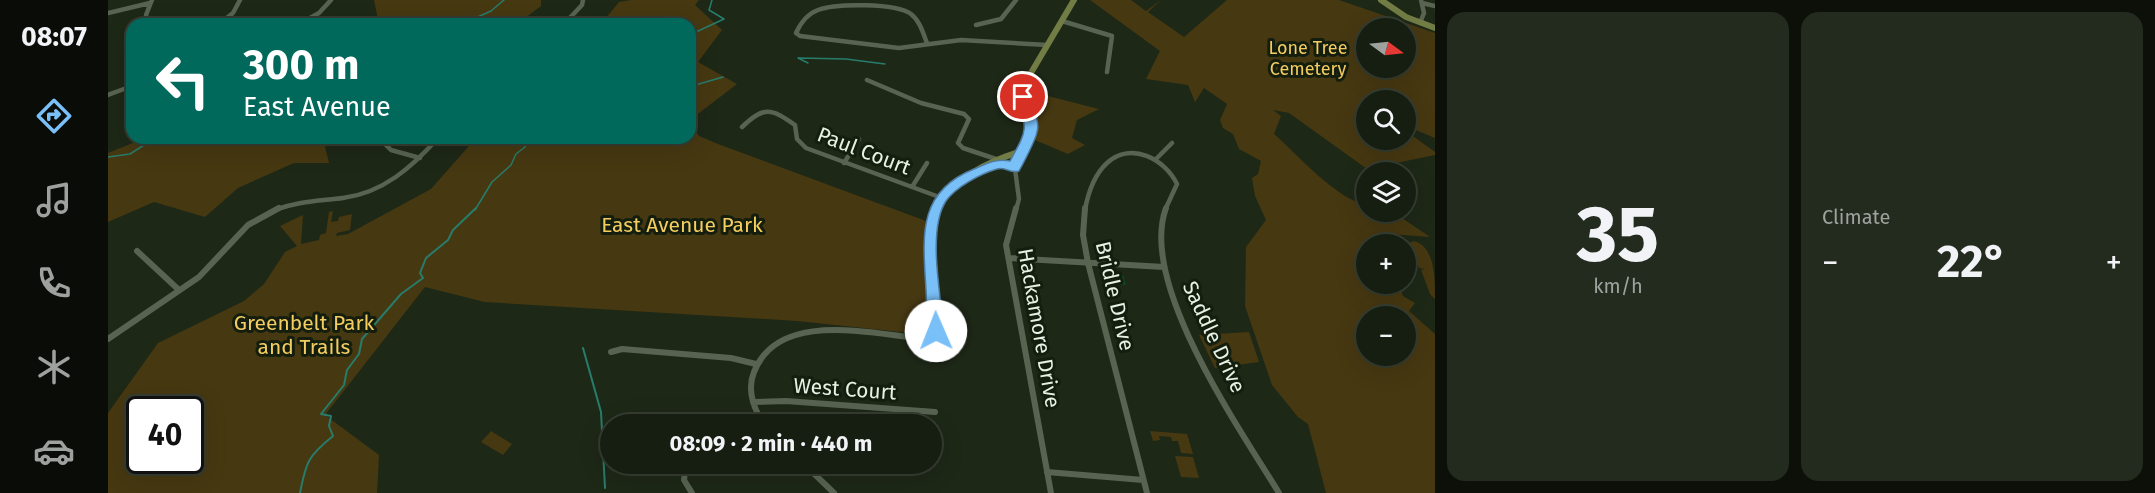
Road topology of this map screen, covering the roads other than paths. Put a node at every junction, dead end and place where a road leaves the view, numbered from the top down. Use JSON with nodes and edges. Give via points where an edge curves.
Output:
{"nodes":[{"id":1,"x":240,"y":0,"type":"edge"},
{"id":2,"x":331,"y":0,"type":"edge"},
{"id":3,"x":583,"y":0,"type":"edge"},
{"id":4,"x":1016,"y":0,"type":"edge"},
{"id":5,"x":1074,"y":0,"type":"edge"},
{"id":6,"x":1381,"y":0,"type":"edge"},
{"id":7,"x":151,"y":2,"type":"edge"},
{"id":8,"x":1421,"y":2,"type":"edge"},
{"id":9,"x":1435,"y":6,"type":"edge"},
{"id":10,"x":108,"y":13,"type":"edge"},
{"id":11,"x":147,"y":18,"type":"edge"},
{"id":12,"x":227,"y":18,"type":"edge"},
{"id":13,"x":310,"y":18,"type":"edge"},
{"id":14,"x":570,"y":18,"type":"edge"},
{"id":15,"x":1062,"y":21,"type":"junction"},
{"id":16,"x":1420,"y":23,"type":"junction"},
{"id":17,"x":976,"y":25,"type":"dead end"},
{"id":18,"x":1435,"y":28,"type":"edge"},
{"id":19,"x":800,"y":36,"type":"joint"},
{"id":20,"x":927,"y":43,"type":"junction"},
{"id":21,"x":1047,"y":45,"type":"junction"},
{"id":22,"x":1107,"y":72,"type":"dead end"},
{"id":23,"x":867,"y":80,"type":"dead end"},
{"id":24,"x":126,"y":88,"type":"edge"},
{"id":25,"x":108,"y":94,"type":"edge"},
{"id":26,"x":742,"y":127,"type":"dead end"},
{"id":27,"x":859,"y":139,"type":"dead end"},
{"id":28,"x":1172,"y":143,"type":"dead end"},
{"id":29,"x":385,"y":144,"type":"edge"},
{"id":30,"x":433,"y":144,"type":"edge"},
{"id":31,"x":1022,"y":151,"type":"junction"},
{"id":32,"x":420,"y":158,"type":"junction"},
{"id":33,"x":997,"y":159,"type":"junction"},
{"id":34,"x":1156,"y":159,"type":"junction"},
{"id":35,"x":844,"y":163,"type":"junction"},
{"id":36,"x":927,"y":163,"type":"dead end"},
{"id":37,"x":1006,"y":164,"type":"junction"},
{"id":38,"x":988,"y":166,"type":"junction"},
{"id":39,"x":1015,"y":168,"type":"junction"},
{"id":40,"x":912,"y":188,"type":"junction"},
{"id":41,"x":942,"y":198,"type":"junction"},
{"id":42,"x":138,"y":251,"type":"dead end"},
{"id":43,"x":1009,"y":258,"type":"junction"},
{"id":44,"x":1088,"y":262,"type":"junction"},
{"id":45,"x":1164,"y":267,"type":"junction"},
{"id":46,"x":179,"y":290,"type":"junction"},
{"id":47,"x":933,"y":336,"type":"joint"},
{"id":48,"x":108,"y":339,"type":"edge"},
{"id":49,"x":611,"y":352,"type":"dead end"},
{"id":50,"x":756,"y":364,"type":"junction"},
{"id":51,"x":753,"y":402,"type":"junction"},
{"id":52,"x":935,"y":412,"type":"dead end"},
{"id":53,"x":758,"y":414,"type":"edge"},
{"id":54,"x":1047,"y":472,"type":"junction"},
{"id":55,"x":685,"y":474,"type":"edge"},
{"id":56,"x":814,"y":474,"type":"edge"},
{"id":57,"x":1143,"y":480,"type":"junction"},
{"id":58,"x":692,"y":493,"type":"edge"},
{"id":59,"x":834,"y":493,"type":"edge"},
{"id":60,"x":1051,"y":493,"type":"edge"},
{"id":61,"x":1147,"y":493,"type":"edge"},
{"id":62,"x":1279,"y":493,"type":"edge"}],
"edges":[{"from":1,"to":12,"type":"street"},
{"from":2,"to":13,"type":"street"},
{"from":3,"to":14,"type":"street"},
{"from":4,"to":17,"type":"street","via":[[1001,19]]},
{"from":5,"to":15,"type":"street"},
{"from":6,"to":16,"type":"street"},
{"from":7,"to":10,"type":"street"},
{"from":7,"to":11,"type":"street"},
{"from":8,"to":9,"type":"street"},
{"from":8,"to":16,"type":"street","via":[[1424,13]]},
{"from":15,"to":21,"type":"street"},
{"from":15,"to":22,"type":"street","via":[[1112,36]]},
{"from":16,"to":18,"type":"street"},
{"from":19,"to":20,"type":"street","via":[[899,48]]},
{"from":19,"to":20,"type":"street","via":[[796,33],[806,15],[822,8],[857,6],[909,13]]},
{"from":20,"to":21,"type":"street","via":[[961,40]]},
{"from":21,"to":31,"type":"street","via":[[1025,83],[1023,97],[1032,127]]},
{"from":23,"to":33,"type":"street","via":[[927,105],[964,114],[969,119],[958,143]]},
{"from":24,"to":25,"type":"street"},
{"from":26,"to":35,"type":"street","name":"Paul Court","via":[[765,110],[795,125],[797,139],[806,148]]},
{"from":27,"to":35,"type":"street"},
{"from":28,"to":34,"type":"street"},
{"from":29,"to":32,"type":"street","via":[[391,150]]},
{"from":30,"to":32,"type":"street"},
{"from":31,"to":33,"type":"street"},
{"from":31,"to":39,"type":"street"},
{"from":32,"to":46,"type":"street","via":[[405,173],[352,197],[305,200],[256,220],[214,264]]},
{"from":33,"to":37,"type":"street"},
{"from":33,"to":38,"type":"street"},
{"from":34,"to":44,"type":"street","name":"Bridle Drive","via":[[1136,153],[1115,154],[1102,166],[1087,203],[1083,227]]},
{"from":34,"to":45,"type":"street","name":"Saddle Drive","via":[[1171,171],[1177,184],[1161,219]]},
{"from":35,"to":40,"type":"street","name":"Paul Court"},
{"from":36,"to":40,"type":"street"},
{"from":37,"to":38,"type":"street"},
{"from":37,"to":39,"type":"street"},
{"from":38,"to":41,"type":"street"},
{"from":39,"to":43,"type":"street","name":"Hackamore Drive","via":[[1019,199],[1008,236]]},
{"from":40,"to":41,"type":"street","name":"Paul Court"},
{"from":41,"to":47,"type":"street","via":[[930,233],[938,320]]},
{"from":42,"to":46,"type":"street"},
{"from":43,"to":44,"type":"street"},
{"from":43,"to":54,"type":"street","name":"Hackamore Drive"},
{"from":44,"to":45,"type":"street"},
{"from":44,"to":57,"type":"street","name":"Bridle Drive"},
{"from":45,"to":62,"type":"street","name":"Saddle Drive","via":[[1175,302],[1202,360]]},
{"from":46,"to":48,"type":"street"},
{"from":47,"to":50,"type":"street","via":[[801,332],[784,336],[771,345]]},
{"from":49,"to":50,"type":"street","via":[[622,349],[731,358]]},
{"from":50,"to":51,"type":"street"},
{"from":51,"to":52,"type":"street","name":"West Court"},
{"from":51,"to":53,"type":"street"},
{"from":54,"to":57,"type":"street"},
{"from":54,"to":60,"type":"street","name":"Hackamore Drive"},
{"from":55,"to":58,"type":"street"},
{"from":56,"to":59,"type":"street"},
{"from":57,"to":61,"type":"street","name":"Bridle Drive"}]}
